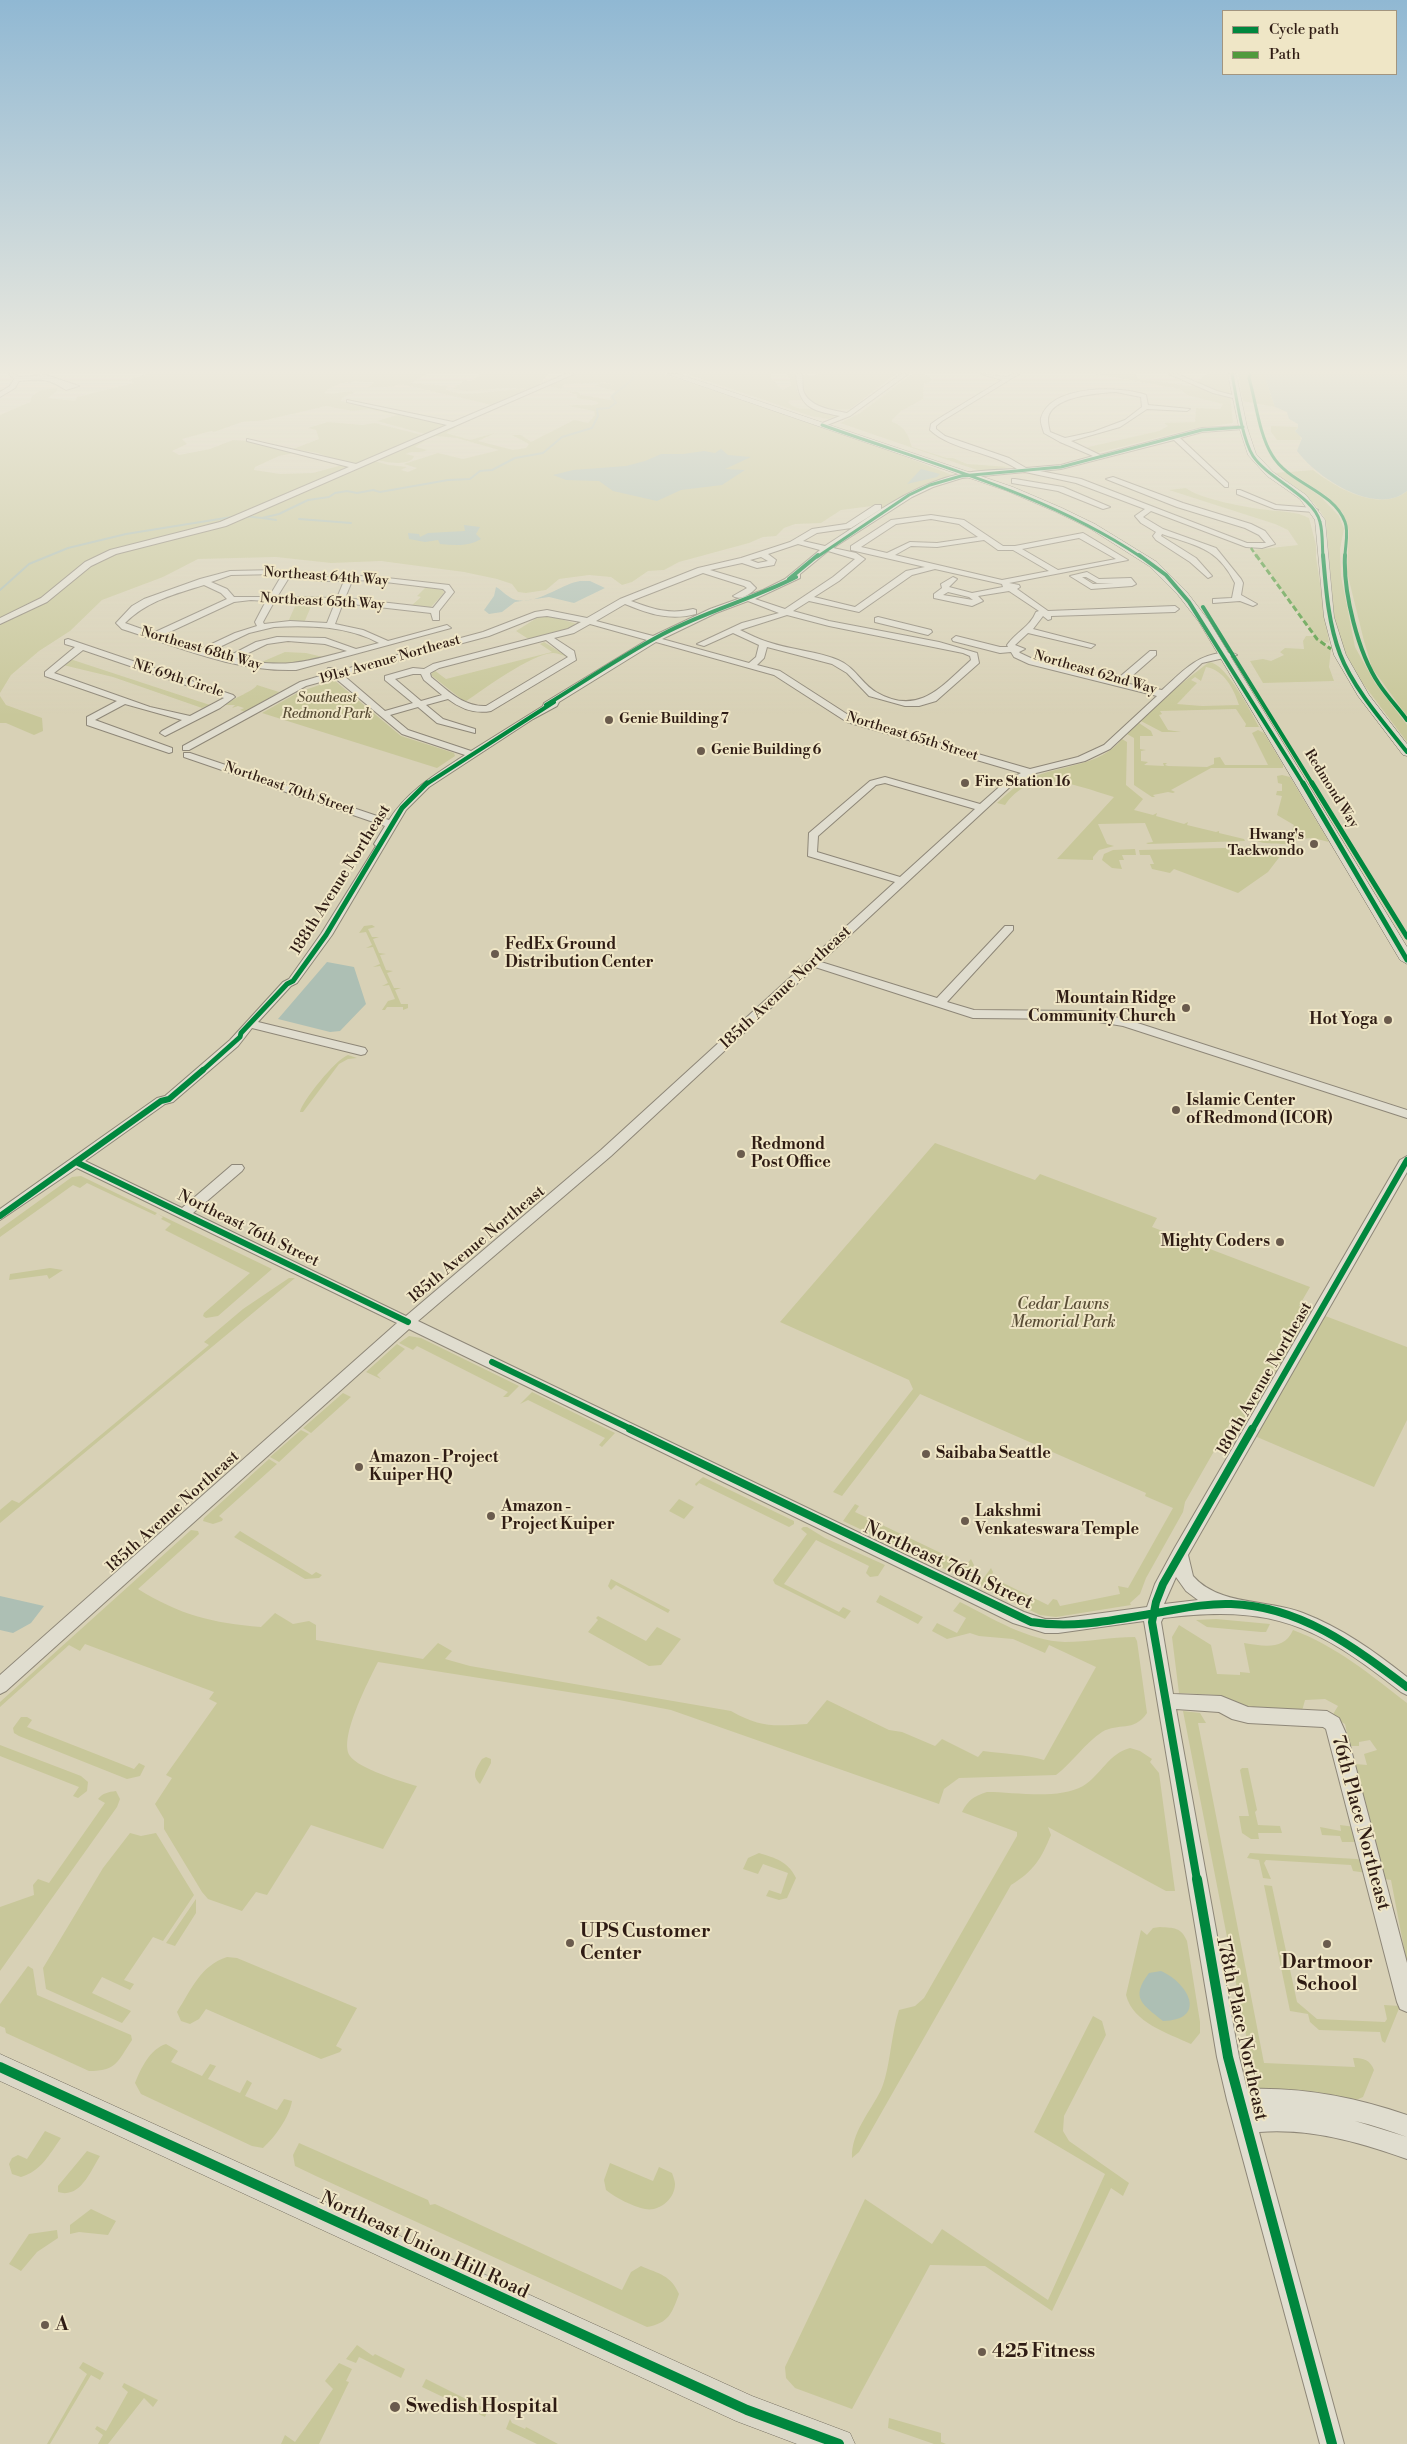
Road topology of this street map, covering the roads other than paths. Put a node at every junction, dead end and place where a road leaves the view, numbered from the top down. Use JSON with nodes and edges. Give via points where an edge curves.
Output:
{"nodes":[{"id":1,"x":304,"y":488,"type":"edge"},
{"id":2,"x":925,"y":488,"type":"edge"},
{"id":3,"x":1008,"y":488,"type":"edge"},
{"id":4,"x":1055,"y":488,"type":"edge"},
{"id":5,"x":1099,"y":488,"type":"edge"},
{"id":6,"x":1112,"y":488,"type":"edge"},
{"id":7,"x":1133,"y":488,"type":"edge"},
{"id":8,"x":1291,"y":488,"type":"edge"},
{"id":9,"x":1104,"y":490,"type":"junction"},
{"id":10,"x":1240,"y":492,"type":"dead end"},
{"id":11,"x":1081,"y":497,"type":"junction"},
{"id":12,"x":878,"y":507,"type":"dead end"},
{"id":13,"x":1106,"y":507,"type":"dead end"},
{"id":14,"x":1150,"y":508,"type":"junction"},
{"id":15,"x":1314,"y":510,"type":"junction"},
{"id":16,"x":1160,"y":531,"type":"junction"},
{"id":17,"x":985,"y":538,"type":"junction"},
{"id":18,"x":797,"y":542,"type":"junction"},
{"id":19,"x":1015,"y":548,"type":"junction"},
{"id":20,"x":826,"y":549,"type":"junction"},
{"id":21,"x":762,"y":554,"type":"junction"},
{"id":22,"x":888,"y":556,"type":"junction"},
{"id":23,"x":860,"y":559,"type":"junction"},
{"id":24,"x":743,"y":560,"type":"junction"},
{"id":25,"x":934,"y":566,"type":"junction"},
{"id":26,"x":701,"y":570,"type":"junction"},
{"id":27,"x":1056,"y":572,"type":"junction"},
{"id":28,"x":909,"y":573,"type":"junction"},
{"id":29,"x":288,"y":574,"type":"junction"},
{"id":30,"x":1208,"y":576,"type":"dead end"},
{"id":31,"x":349,"y":578,"type":"junction"},
{"id":32,"x":953,"y":579,"type":"dead end"},
{"id":33,"x":1128,"y":580,"type":"dead end"},
{"id":34,"x":204,"y":581,"type":"junction"},
{"id":35,"x":1002,"y":582,"type":"junction"},
{"id":36,"x":1011,"y":589,"type":"junction"},
{"id":37,"x":1236,"y":594,"type":"junction"},
{"id":38,"x":808,"y":598,"type":"junction"},
{"id":39,"x":272,"y":599,"type":"junction"},
{"id":40,"x":232,"y":600,"type":"junction"},
{"id":41,"x":746,"y":600,"type":"junction"},
{"id":42,"x":340,"y":601,"type":"junction"},
{"id":43,"x":623,"y":601,"type":"junction"},
{"id":44,"x":1216,"y":601,"type":"dead end"},
{"id":45,"x":1253,"y":604,"type":"dead end"},
{"id":46,"x":1174,"y":609,"type":"dead end"},
{"id":47,"x":435,"y":611,"type":"junction"},
{"id":48,"x":788,"y":612,"type":"junction"},
{"id":49,"x":1043,"y":614,"type":"junction"},
{"id":50,"x":878,"y":620,"type":"dead end"},
{"id":51,"x":0,"y":621,"type":"edge"},
{"id":52,"x":588,"y":621,"type":"junction"},
{"id":53,"x":518,"y":622,"type":"joint"},
{"id":54,"x":120,"y":623,"type":"joint"},
{"id":55,"x":330,"y":626,"type":"junction"},
{"id":56,"x":262,"y":627,"type":"junction"},
{"id":57,"x":447,"y":628,"type":"junction"},
{"id":58,"x":732,"y":630,"type":"junction"},
{"id":59,"x":1030,"y":631,"type":"junction"},
{"id":60,"x":154,"y":636,"type":"junction"},
{"id":61,"x":548,"y":638,"type":"junction"},
{"id":62,"x":654,"y":639,"type":"junction"},
{"id":63,"x":461,"y":640,"type":"junction"},
{"id":64,"x":68,"y":642,"type":"dead end"},
{"id":65,"x":386,"y":643,"type":"junction"},
{"id":66,"x":701,"y":644,"type":"dead end"},
{"id":67,"x":764,"y":644,"type":"junction"},
{"id":68,"x":1091,"y":645,"type":"dead end"},
{"id":69,"x":81,"y":647,"type":"junction"},
{"id":70,"x":1017,"y":650,"type":"junction"},
{"id":71,"x":204,"y":651,"type":"junction"},
{"id":72,"x":353,"y":652,"type":"junction"},
{"id":73,"x":1153,"y":653,"type":"dead end"},
{"id":74,"x":1228,"y":655,"type":"junction"},
{"id":75,"x":230,"y":659,"type":"junction"},
{"id":76,"x":317,"y":662,"type":"junction"},
{"id":77,"x":751,"y":666,"type":"junction"},
{"id":78,"x":425,"y":672,"type":"junction"},
{"id":79,"x":337,"y":674,"type":"junction"},
{"id":80,"x":1120,"y":682,"type":"junction"},
{"id":81,"x":1163,"y":693,"type":"junction"},
{"id":82,"x":450,"y":696,"type":"junction"},
{"id":83,"x":125,"y":701,"type":"junction"},
{"id":84,"x":420,"y":704,"type":"junction"},
{"id":85,"x":220,"y":706,"type":"junction"},
{"id":86,"x":383,"y":714,"type":"junction"},
{"id":87,"x":248,"y":715,"type":"junction"},
{"id":88,"x":191,"y":719,"type":"junction"},
{"id":89,"x":473,"y":723,"type":"junction"},
{"id":90,"x":165,"y":733,"type":"dead end"},
{"id":91,"x":187,"y":752,"type":"junction"},
{"id":92,"x":1407,"y":752,"type":"edge"},
{"id":93,"x":472,"y":754,"type":"junction"},
{"id":94,"x":1029,"y":772,"type":"junction"},
{"id":95,"x":982,"y":808,"type":"junction"},
{"id":96,"x":390,"y":824,"type":"junction"},
{"id":97,"x":902,"y":881,"type":"junction"},
{"id":98,"x":1379,"y":911,"type":"junction"},
{"id":99,"x":1009,"y":928,"type":"dead end"},
{"id":100,"x":1407,"y":938,"type":"edge"},
{"id":101,"x":1407,"y":960,"type":"edge"},
{"id":102,"x":814,"y":963,"type":"junction"},
{"id":103,"x":938,"y":1004,"type":"junction"},
{"id":104,"x":245,"y":1029,"type":"junction"},
{"id":105,"x":361,"y":1051,"type":"dead end"},
{"id":106,"x":1407,"y":1114,"type":"edge"},
{"id":107,"x":1407,"y":1160,"type":"edge"},
{"id":108,"x":76,"y":1162,"type":"junction"},
{"id":109,"x":237,"y":1168,"type":"dead end"},
{"id":110,"x":184,"y":1213,"type":"junction"},
{"id":111,"x":0,"y":1216,"type":"edge"},
{"id":112,"x":408,"y":1322,"type":"junction"},
{"id":113,"x":1180,"y":1554,"type":"junction"},
{"id":114,"x":1232,"y":1604,"type":"junction"},
{"id":115,"x":1153,"y":1613,"type":"junction"},
{"id":116,"x":0,"y":1686,"type":"edge"},
{"id":117,"x":1407,"y":1686,"type":"edge"},
{"id":118,"x":1165,"y":1701,"type":"junction"},
{"id":119,"x":1407,"y":2002,"type":"edge"},
{"id":120,"x":0,"y":2067,"type":"edge"},
{"id":121,"x":1238,"y":2100,"type":"junction"},
{"id":122,"x":1244,"y":2122,"type":"junction"},
{"id":123,"x":1407,"y":2126,"type":"edge"},
{"id":124,"x":1407,"y":2148,"type":"edge"},
{"id":125,"x":839,"y":2444,"type":"edge"},
{"id":126,"x":1332,"y":2444,"type":"edge"}],
"edges":[{"from":1,"to":51,"type":"street","via":[[200,532],[126,547],[105,556],[88,564],[44,600]]},
{"from":2,"to":20,"type":"street","name":"188th Avenue Northeast"},
{"from":3,"to":74,"type":"main road","via":[[1092,526],[1154,564],[1182,593]]},
{"from":4,"to":11,"type":"street"},
{"from":5,"to":9,"type":"street"},
{"from":6,"to":9,"type":"street"},
{"from":7,"to":14,"type":"street","via":[[1248,526],[1262,533],[1271,544],[1246,545]]},
{"from":8,"to":15,"type":"main road"},
{"from":9,"to":11,"type":"street"},
{"from":9,"to":14,"type":"street"},
{"from":10,"to":15,"type":"street","via":[[1275,507]]},
{"from":11,"to":13,"type":"street"},
{"from":12,"to":18,"type":"street","via":[[848,526],[816,531]]},
{"from":14,"to":16,"type":"street","via":[[1142,512],[1140,519]]},
{"from":15,"to":92,"type":"main road","via":[[1320,520],[1334,640],[1350,674]]},
{"from":16,"to":30,"type":"street","via":[[1159,538],[1193,560]]},
{"from":16,"to":37,"type":"street","via":[[1211,548],[1222,557],[1237,579]]},
{"from":17,"to":19,"type":"street","via":[[1001,548]]},
{"from":17,"to":22,"type":"street","via":[[937,545],[910,544]]},
{"from":17,"to":22,"type":"street","via":[[961,522],[922,517],[894,522],[854,548]]},
{"from":18,"to":20,"type":"street"},
{"from":18,"to":21,"type":"street"},
{"from":19,"to":27,"type":"street"},
{"from":19,"to":27,"type":"street","via":[[1080,536],[1124,560]]},
{"from":20,"to":23,"type":"street"},
{"from":20,"to":41,"type":"street","name":"188th Avenue Northeast","via":[[802,572]]},
{"from":21,"to":24,"type":"street"},
{"from":21,"to":24,"type":"street","via":[[772,560],[771,563],[757,566]]},
{"from":22,"to":25,"type":"street"},
{"from":23,"to":28,"type":"street"},
{"from":23,"to":38,"type":"street"},
{"from":24,"to":26,"type":"street"},
{"from":25,"to":28,"type":"street"},
{"from":25,"to":35,"type":"street"},
{"from":26,"to":43,"type":"street"},
{"from":26,"to":43,"type":"street","via":[[752,588],[674,617]]},
{"from":27,"to":35,"type":"street"},
{"from":28,"to":38,"type":"street","via":[[856,610]]},
{"from":29,"to":31,"type":"street","name":"Northeast 64th Way","via":[[319,579]]},
{"from":29,"to":34,"type":"street","name":"Northeast 64th Way","via":[[230,574]]},
{"from":29,"to":39,"type":"street"},
{"from":31,"to":42,"type":"street"},
{"from":31,"to":47,"type":"street","name":"Northeast 64th Way","via":[[432,584],[449,589]]},
{"from":32,"to":36,"type":"street","via":[[936,596],[972,604],[979,602],[972,596]]},
{"from":33,"to":36,"type":"street","via":[[1132,584],[1127,586],[1092,587],[1075,576]]},
{"from":34,"to":40,"type":"street","via":[[224,591]]},
{"from":34,"to":54,"type":"street","name":"Northeast 64th Way","via":[[140,605]]},
{"from":35,"to":36,"type":"street"},
{"from":36,"to":49,"type":"street","via":[[1013,594]]},
{"from":37,"to":44,"type":"street","via":[[1236,600]]},
{"from":37,"to":45,"type":"street"},
{"from":38,"to":48,"type":"street"},
{"from":39,"to":40,"type":"street","name":"Northeast 65th Way"},
{"from":39,"to":42,"type":"street","name":"Northeast 65th Way"},
{"from":39,"to":56,"type":"street","via":[[260,619]]},
{"from":40,"to":60,"type":"street"},
{"from":41,"to":48,"type":"street"},
{"from":41,"to":62,"type":"street","name":"188th Avenue Northeast"},
{"from":42,"to":47,"type":"street","name":"Northeast 65th Way"},
{"from":42,"to":55,"type":"street"},
{"from":43,"to":52,"type":"street"},
{"from":46,"to":49,"type":"street"},
{"from":47,"to":57,"type":"street","via":[[437,619]]},
{"from":48,"to":58,"type":"street"},
{"from":48,"to":67,"type":"street","via":[[854,630],[946,646],[974,654],[976,661],[933,699],[912,703],[872,694],[850,671],[835,662]]},
{"from":49,"to":59,"type":"street"},
{"from":50,"to":70,"type":"street","via":[[1000,650]]},
{"from":52,"to":53,"type":"street","name":"Northeast 65th Street","via":[[542,613]]},
{"from":52,"to":61,"type":"street","via":[[571,632]]},
{"from":52,"to":62,"type":"street","name":"Northeast 65th Street"},
{"from":53,"to":63,"type":"street","name":"191st Avenue Northeast"},
{"from":54,"to":60,"type":"street","name":"Northeast 68th Way"},
{"from":55,"to":56,"type":"street"},
{"from":55,"to":65,"type":"street","via":[[363,633]]},
{"from":56,"to":71,"type":"street"},
{"from":57,"to":63,"type":"street"},
{"from":57,"to":65,"type":"street","name":"Northeast 68th Way"},
{"from":58,"to":66,"type":"street"},
{"from":58,"to":67,"type":"street"},
{"from":59,"to":68,"type":"street"},
{"from":59,"to":70,"type":"street","via":[[1014,640],[1011,645]]},
{"from":60,"to":71,"type":"street","name":"Northeast 68th Way"},
{"from":61,"to":78,"type":"street","via":[[436,666]]},
{"from":61,"to":89,"type":"street","via":[[571,653],[573,658]]},
{"from":62,"to":77,"type":"street","name":"Northeast 65th Street"},
{"from":62,"to":93,"type":"street","name":"188th Avenue Northeast"},
{"from":63,"to":79,"type":"street","name":"191st Avenue Northeast"},
{"from":64,"to":69,"type":"street","name":"NE 69th Circle"},
{"from":65,"to":72,"type":"street","name":"Northeast 68th Way"},
{"from":67,"to":77,"type":"street","via":[[760,658]]},
{"from":69,"to":83,"type":"street","via":[[48,674]]},
{"from":69,"to":85,"type":"street","name":"NE 69th Circle","via":[[230,695]]},
{"from":70,"to":80,"type":"street","name":"Northeast 62nd Way","via":[[1017,655],[1032,662]]},
{"from":71,"to":75,"type":"street","name":"Northeast 68th Way"},
{"from":72,"to":75,"type":"street","via":[[324,641],[271,640]]},
{"from":72,"to":76,"type":"street","name":"Northeast 68th Way"},
{"from":73,"to":80,"type":"street"},
{"from":74,"to":81,"type":"street","name":"185th Avenue Northeast","via":[[1199,661]]},
{"from":74,"to":98,"type":"main road","name":"Redmond Way"},
{"from":74,"to":100,"type":"main road","name":"Redmond Way"},
{"from":75,"to":76,"type":"street","name":"Northeast 68th Way","via":[[250,666],[283,669]]},
{"from":76,"to":79,"type":"street"},
{"from":77,"to":94,"type":"street","name":"Northeast 65th Street","via":[[783,676],[850,720]]},
{"from":78,"to":82,"type":"street","via":[[427,678]]},
{"from":78,"to":84,"type":"street","via":[[414,671],[388,678]]},
{"from":79,"to":86,"type":"street"},
{"from":79,"to":87,"type":"street","name":"191st Avenue Northeast","via":[[296,688]]},
{"from":80,"to":81,"type":"street","name":"Northeast 62nd Way"},
{"from":81,"to":94,"type":"street","name":"185th Avenue Northeast","via":[[1096,754],[1084,760]]},
{"from":82,"to":84,"type":"street"},
{"from":82,"to":89,"type":"street","via":[[466,708]]},
{"from":83,"to":88,"type":"street"},
{"from":83,"to":91,"type":"street","via":[[90,719],[90,722],[169,750]]},
{"from":84,"to":86,"type":"street"},
{"from":84,"to":89,"type":"street","via":[[440,721]]},
{"from":85,"to":87,"type":"street"},
{"from":85,"to":88,"type":"street","name":"NE 69th Circle"},
{"from":86,"to":93,"type":"street","via":[[411,735]]},
{"from":87,"to":91,"type":"street","name":"191st Avenue Northeast"},
{"from":88,"to":90,"type":"street","name":"NE 69th Circle"},
{"from":91,"to":96,"type":"street","name":"Northeast 70th Street"},
{"from":93,"to":96,"type":"street","name":"188th Avenue Northeast","via":[[425,784]]},
{"from":94,"to":95,"type":"street","name":"185th Avenue Northeast","via":[[1010,783]]},
{"from":95,"to":97,"type":"street","name":"185th Avenue Northeast"},
{"from":95,"to":97,"type":"street","via":[[885,780],[873,783],[813,835],[812,854]]},
{"from":96,"to":104,"type":"street","name":"188th Avenue Northeast","via":[[379,844],[381,846],[326,935],[293,981]]},
{"from":97,"to":102,"type":"street","name":"185th Avenue Northeast"},
{"from":98,"to":100,"type":"main road","via":[[1392,920]]},
{"from":98,"to":101,"type":"main road","name":"Redmond Way"},
{"from":99,"to":103,"type":"street"},
{"from":102,"to":103,"type":"street"},
{"from":102,"to":112,"type":"street","name":"185th Avenue Northeast","via":[[606,1153]]},
{"from":103,"to":106,"type":"street","via":[[986,1015],[1103,1017]]},
{"from":104,"to":105,"type":"street"},
{"from":104,"to":108,"type":"street","name":"188th Avenue Northeast","via":[[161,1100]]},
{"from":107,"to":113,"type":"street","name":"180th Avenue Northeast"},
{"from":108,"to":110,"type":"street","name":"Northeast 76th Street"},
{"from":108,"to":111,"type":"street","name":"188th Avenue Northeast"},
{"from":109,"to":110,"type":"street"},
{"from":110,"to":112,"type":"street","name":"Northeast 76th Street"},
{"from":112,"to":115,"type":"street","name":"Northeast 76th Street","via":[[1019,1618],[1045,1626],[1058,1626]]},
{"from":112,"to":116,"type":"street","name":"185th Avenue Northeast"},
{"from":113,"to":114,"type":"street","via":[[1181,1571],[1191,1586],[1204,1595]]},
{"from":113,"to":115,"type":"street","name":"180th Avenue Northeast","via":[[1158,1595]]},
{"from":114,"to":115,"type":"street","name":"Northeast 76th Street"},
{"from":114,"to":117,"type":"street","name":"Northeast 76th Street","via":[[1285,1614],[1316,1625],[1346,1642]]},
{"from":115,"to":118,"type":"street","name":"178th Place Northeast","via":[[1153,1632]]},
{"from":118,"to":119,"type":"street","name":"76th Place Northeast","via":[[1221,1704],[1248,1715],[1327,1719],[1333,1724]]},
{"from":118,"to":121,"type":"street","name":"178th Place Northeast"},
{"from":120,"to":125,"type":"main road","name":"Northeast Union Hill Road","via":[[738,2406]]},
{"from":121,"to":122,"type":"street","name":"178th Place Northeast"},
{"from":121,"to":123,"type":"street","via":[[1286,2098],[1330,2104],[1368,2112]]},
{"from":122,"to":124,"type":"street","via":[[1290,2120],[1331,2126]]},
{"from":122,"to":126,"type":"street","name":"178th Place Northeast"}]}
